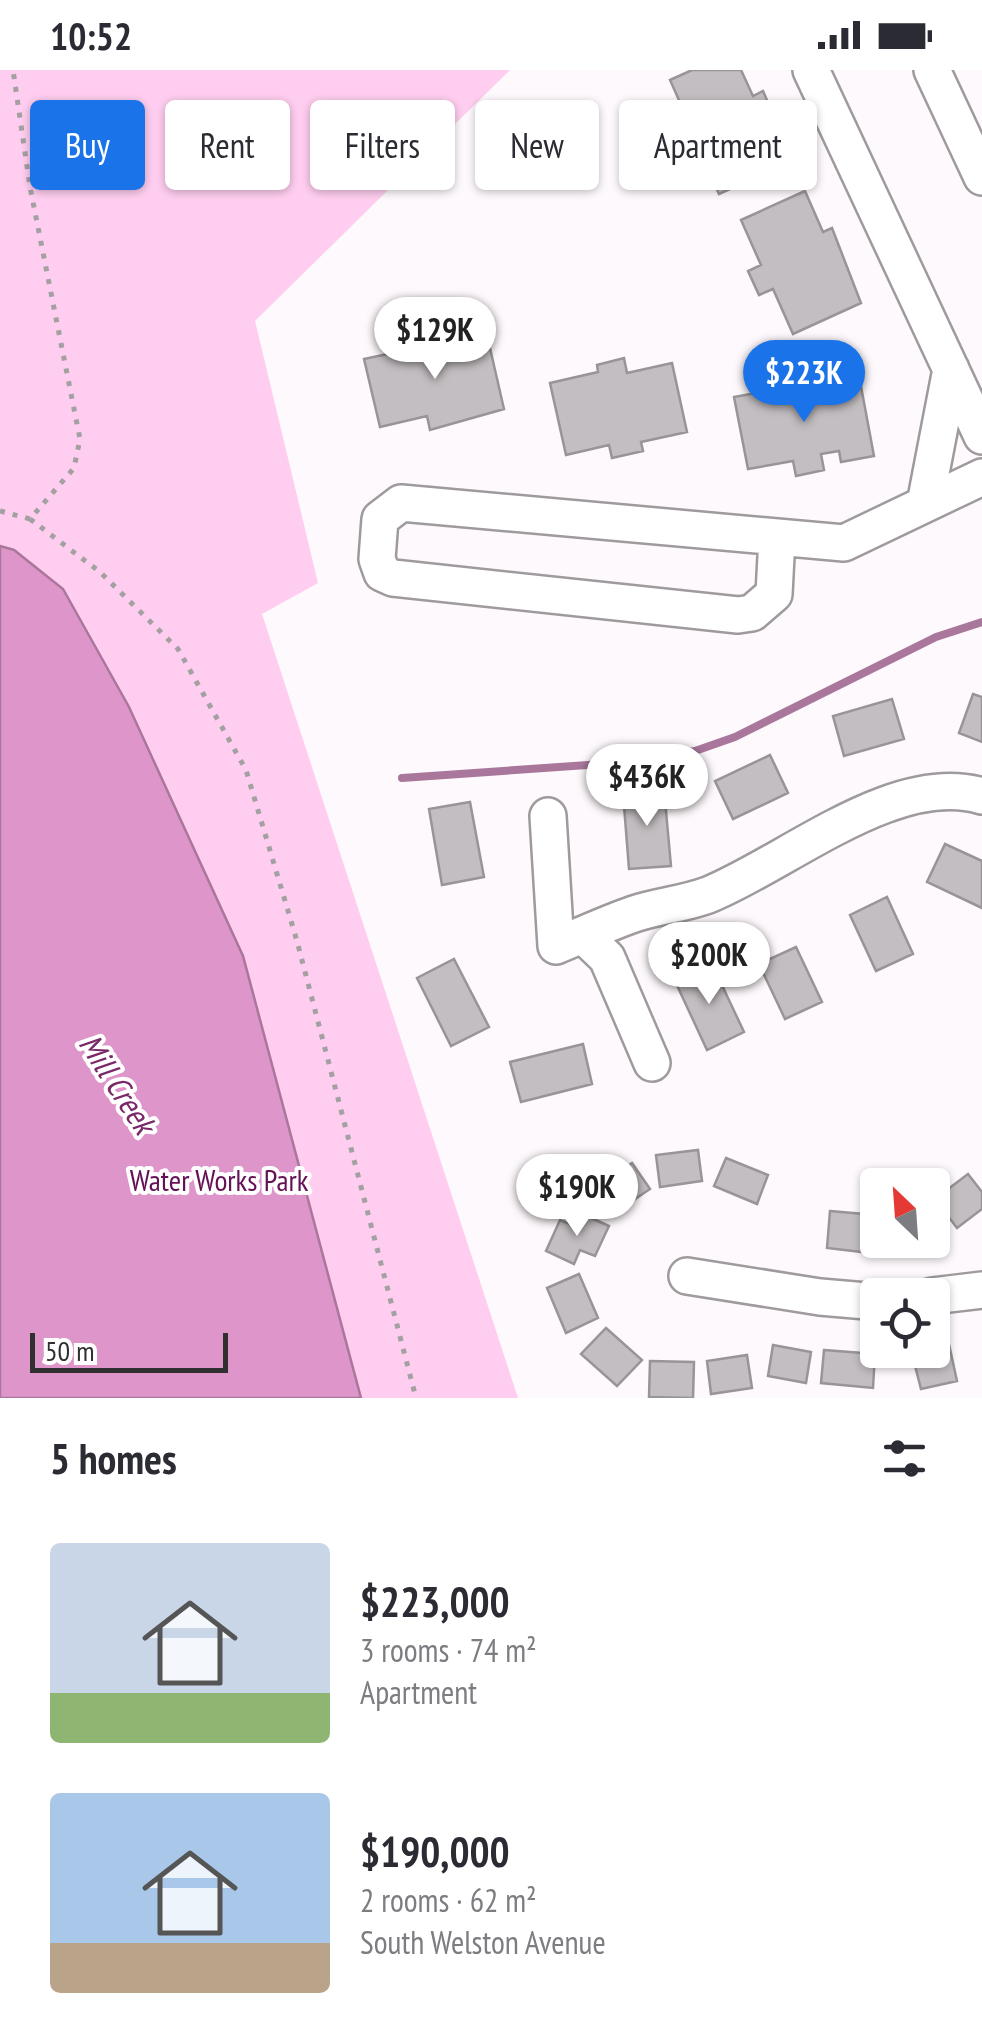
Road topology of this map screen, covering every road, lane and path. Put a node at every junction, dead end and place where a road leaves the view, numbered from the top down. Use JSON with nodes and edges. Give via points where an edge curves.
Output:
{"nodes":[{"id":1,"x":13,"y":70,"type":"edge"},
{"id":2,"x":811,"y":70,"type":"edge"},
{"id":3,"x":932,"y":70,"type":"edge"},
{"id":4,"x":982,"y":178,"type":"edge"},
{"id":5,"x":950,"y":369,"type":"junction"},
{"id":6,"x":982,"y":436,"type":"edge"},
{"id":7,"x":982,"y":477,"type":"edge"},
{"id":8,"x":924,"y":504,"type":"junction"},
{"id":9,"x":0,"y":512,"type":"edge"},
{"id":10,"x":30,"y":519,"type":"junction"},
{"id":11,"x":777,"y":536,"type":"junction"},
{"id":12,"x":982,"y":796,"type":"edge"},
{"id":13,"x":548,"y":816,"type":"dead end"},
{"id":14,"x":570,"y":941,"type":"junction"},
{"id":15,"x":652,"y":1063,"type":"dead end"},
{"id":16,"x":686,"y":1276,"type":"dead end"},
{"id":17,"x":982,"y":1290,"type":"edge"},
{"id":18,"x":950,"y":1294,"type":"edge"},
{"id":19,"x":860,"y":1300,"type":"edge"},
{"id":20,"x":416,"y":1398,"type":"edge"}],
"edges":[{"from":1,"to":10,"type":"path","via":[[80,439],[74,468]]},
{"from":2,"to":5,"type":"street"},
{"from":3,"to":4,"type":"street"},
{"from":5,"to":6,"type":"street"},
{"from":5,"to":8,"type":"street"},
{"from":7,"to":8,"type":"street"},
{"from":8,"to":11,"type":"street","via":[[844,543]]},
{"from":9,"to":10,"type":"path"},
{"from":10,"to":20,"type":"path","via":[[100,572],[178,649],[246,770]]},
{"from":11,"to":11,"type":"street","via":[[401,504],[380,519],[376,559],[393,578],[738,614],[752,613],[774,594]]},
{"from":12,"to":14,"type":"street","via":[[938,791],[905,797],[704,897],[635,913]]},
{"from":13,"to":14,"type":"street"},
{"from":14,"to":15,"type":"street","via":[[607,958]]},
{"from":16,"to":19,"type":"street"},
{"from":17,"to":18,"type":"street"}]}
